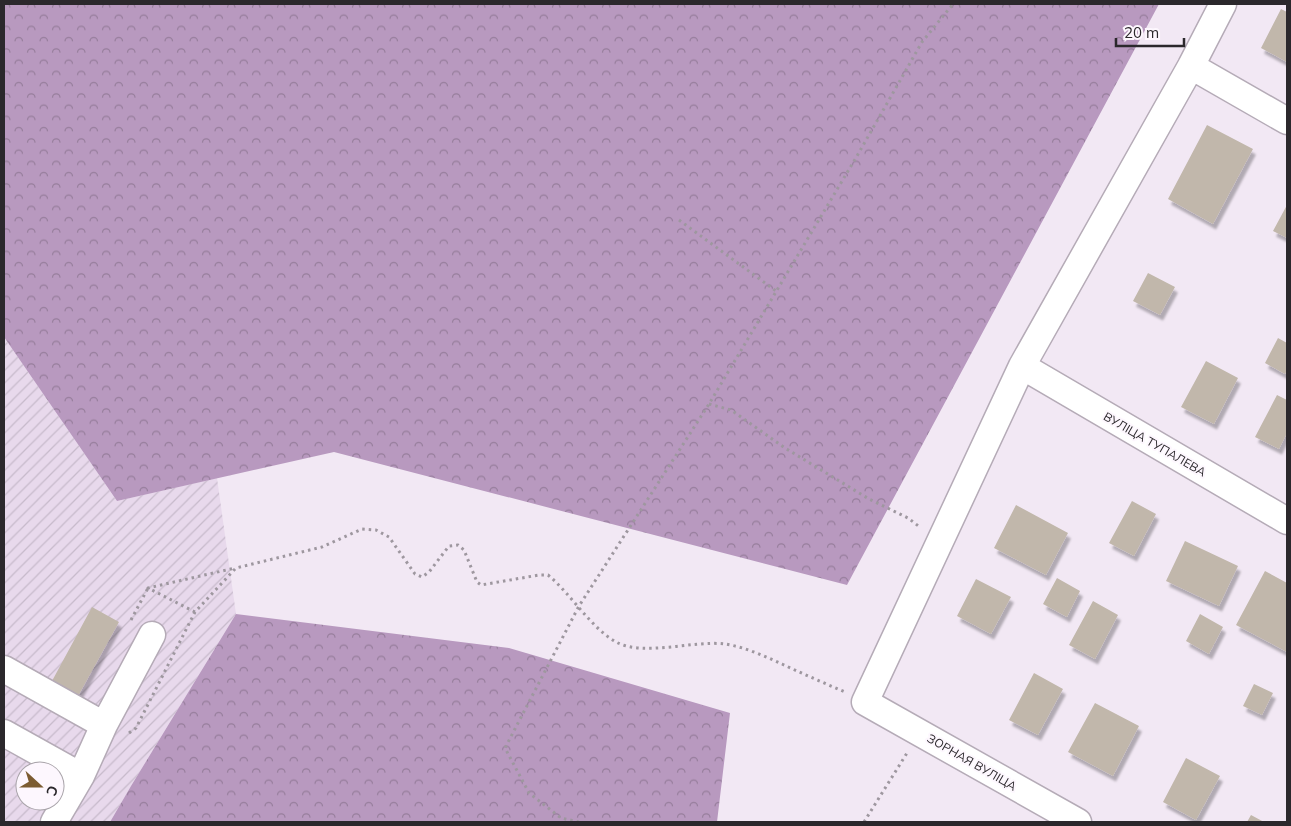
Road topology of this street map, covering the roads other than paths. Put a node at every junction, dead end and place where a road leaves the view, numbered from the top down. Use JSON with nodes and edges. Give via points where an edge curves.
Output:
{"nodes":[{"id":1,"x":1224,"y":4,"type":"edge"},
{"id":2,"x":1191,"y":66,"type":"junction"},
{"id":3,"x":1287,"y":121,"type":"edge"},
{"id":4,"x":1022,"y":366,"type":"junction"},
{"id":5,"x":1287,"y":521,"type":"edge"},
{"id":6,"x":152,"y":635,"type":"dead end"},
{"id":7,"x":4,"y":669,"type":"edge"},
{"id":8,"x":113,"y":731,"type":"junction"},
{"id":9,"x":4,"y":733,"type":"edge"},
{"id":10,"x":81,"y":776,"type":"junction"},
{"id":11,"x":54,"y":822,"type":"edge"},
{"id":12,"x":1078,"y":822,"type":"edge"}],
"edges":[{"from":1,"to":2,"type":"street"},
{"from":2,"to":3,"type":"street"},
{"from":2,"to":4,"type":"street"},
{"from":4,"to":5,"type":"street","name":"ВУЛІЦА ТУПАЛЕВА"},
{"from":4,"to":12,"type":"street","name":"ЗОРНАЯ ВУЛІЦА","via":[[865,702]]},
{"from":6,"to":8,"type":"street"},
{"from":7,"to":8,"type":"street"},
{"from":8,"to":10,"type":"street"},
{"from":9,"to":10,"type":"street"},
{"from":10,"to":11,"type":"street"}]}
